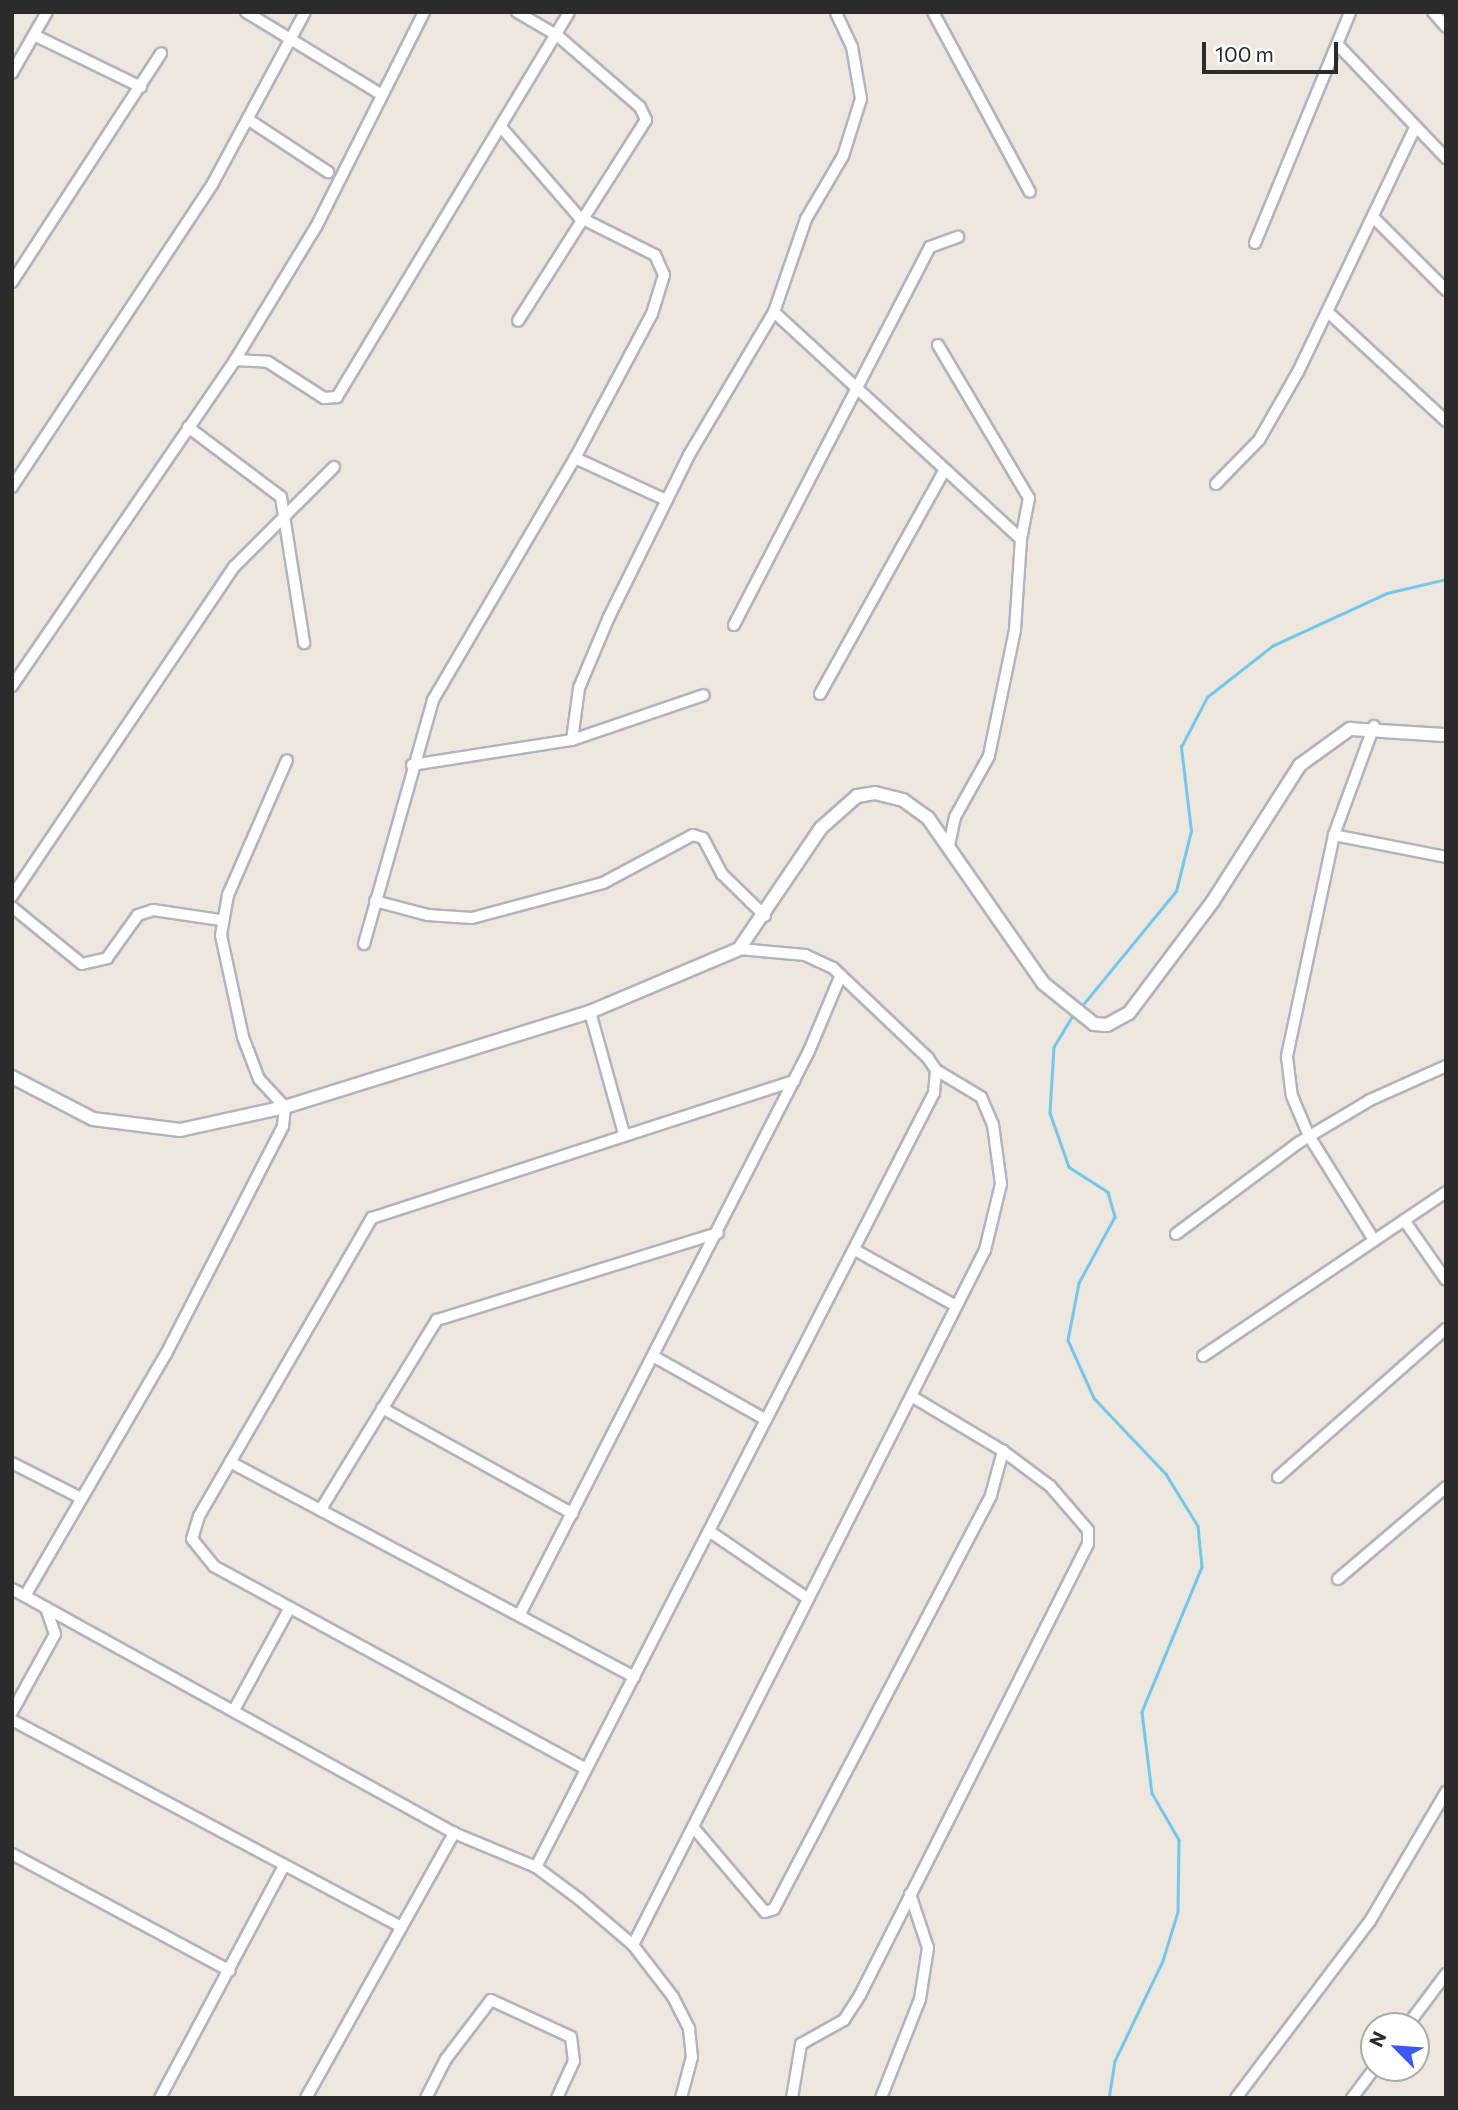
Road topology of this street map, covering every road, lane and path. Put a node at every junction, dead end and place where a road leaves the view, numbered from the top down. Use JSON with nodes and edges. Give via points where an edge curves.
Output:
{"nodes":[{"id":1,"x":47,"y":12,"type":"edge"},
{"id":2,"x":246,"y":12,"type":"edge"},
{"id":3,"x":305,"y":12,"type":"edge"},
{"id":4,"x":424,"y":12,"type":"edge"},
{"id":5,"x":517,"y":12,"type":"edge"},
{"id":6,"x":569,"y":12,"type":"edge"},
{"id":7,"x":836,"y":12,"type":"edge"},
{"id":8,"x":933,"y":12,"type":"edge"},
{"id":9,"x":1350,"y":12,"type":"edge"},
{"id":10,"x":1433,"y":12,"type":"edge"},
{"id":11,"x":1446,"y":27,"type":"edge"},
{"id":12,"x":34,"y":35,"type":"junction"},
{"id":13,"x":558,"y":36,"type":"junction"},
{"id":14,"x":292,"y":39,"type":"junction"},
{"id":15,"x":1337,"y":44,"type":"junction"},
{"id":16,"x":161,"y":53,"type":"dead end"},
{"id":17,"x":12,"y":73,"type":"edge"},
{"id":18,"x":141,"y":87,"type":"junction"},
{"id":19,"x":382,"y":95,"type":"junction"},
{"id":20,"x":249,"y":120,"type":"junction"},
{"id":21,"x":502,"y":128,"type":"junction"},
{"id":22,"x":1415,"y":128,"type":"junction"},
{"id":23,"x":1446,"y":158,"type":"edge"},
{"id":24,"x":328,"y":172,"type":"dead end"},
{"id":25,"x":1030,"y":192,"type":"dead end"},
{"id":26,"x":579,"y":216,"type":"junction"},
{"id":27,"x":1374,"y":218,"type":"junction"},
{"id":28,"x":958,"y":237,"type":"dead end"},
{"id":29,"x":1255,"y":243,"type":"dead end"},
{"id":30,"x":12,"y":282,"type":"edge"},
{"id":31,"x":1446,"y":290,"type":"edge"},
{"id":32,"x":774,"y":312,"type":"junction"},
{"id":33,"x":1329,"y":313,"type":"junction"},
{"id":34,"x":518,"y":321,"type":"dead end"},
{"id":35,"x":938,"y":345,"type":"dead end"},
{"id":36,"x":235,"y":360,"type":"junction"},
{"id":37,"x":855,"y":382,"type":"junction"},
{"id":38,"x":1446,"y":421,"type":"edge"},
{"id":39,"x":188,"y":428,"type":"junction"},
{"id":40,"x":575,"y":458,"type":"junction"},
{"id":41,"x":334,"y":467,"type":"dead end"},
{"id":42,"x":945,"y":468,"type":"junction"},
{"id":43,"x":1216,"y":484,"type":"dead end"},
{"id":44,"x":12,"y":487,"type":"edge"},
{"id":45,"x":666,"y":500,"type":"junction"},
{"id":46,"x":288,"y":513,"type":"junction"},
{"id":47,"x":1021,"y":539,"type":"junction"},
{"id":48,"x":734,"y":625,"type":"dead end"},
{"id":49,"x":304,"y":643,"type":"dead end"},
{"id":50,"x":12,"y":686,"type":"edge"},
{"id":51,"x":820,"y":694,"type":"dead end"},
{"id":52,"x":704,"y":695,"type":"dead end"},
{"id":53,"x":1374,"y":726,"type":"junction"},
{"id":54,"x":1446,"y":735,"type":"edge"},
{"id":55,"x":572,"y":740,"type":"junction"},
{"id":56,"x":287,"y":760,"type":"dead end"},
{"id":57,"x":412,"y":765,"type":"junction"},
{"id":58,"x":1334,"y":835,"type":"junction"},
{"id":59,"x":949,"y":845,"type":"junction"},
{"id":60,"x":1446,"y":858,"type":"edge"},
{"id":61,"x":12,"y":896,"type":"edge"},
{"id":62,"x":375,"y":901,"type":"junction"},
{"id":63,"x":12,"y":906,"type":"edge"},
{"id":64,"x":765,"y":916,"type":"junction"},
{"id":65,"x":221,"y":920,"type":"junction"},
{"id":66,"x":364,"y":944,"type":"dead end"},
{"id":67,"x":739,"y":948,"type":"junction"},
{"id":68,"x":841,"y":975,"type":"junction"},
{"id":69,"x":590,"y":1012,"type":"junction"},
{"id":70,"x":1446,"y":1066,"type":"edge"},
{"id":71,"x":936,"y":1070,"type":"junction"},
{"id":72,"x":12,"y":1077,"type":"edge"},
{"id":73,"x":794,"y":1081,"type":"junction"},
{"id":74,"x":285,"y":1107,"type":"junction"},
{"id":75,"x":624,"y":1134,"type":"junction"},
{"id":76,"x":1309,"y":1136,"type":"junction"},
{"id":77,"x":1446,"y":1192,"type":"edge"},
{"id":78,"x":1404,"y":1220,"type":"junction"},
{"id":79,"x":718,"y":1233,"type":"junction"},
{"id":80,"x":1176,"y":1234,"type":"dead end"},
{"id":81,"x":1374,"y":1240,"type":"junction"},
{"id":82,"x":855,"y":1250,"type":"junction"},
{"id":83,"x":1446,"y":1280,"type":"edge"},
{"id":84,"x":956,"y":1306,"type":"junction"},
{"id":85,"x":1446,"y":1329,"type":"edge"},
{"id":86,"x":653,"y":1356,"type":"junction"},
{"id":87,"x":1203,"y":1356,"type":"dead end"},
{"id":88,"x":911,"y":1396,"type":"junction"},
{"id":89,"x":382,"y":1408,"type":"junction"},
{"id":90,"x":765,"y":1419,"type":"junction"},
{"id":91,"x":1003,"y":1451,"type":"junction"},
{"id":92,"x":230,"y":1462,"type":"junction"},
{"id":93,"x":12,"y":1463,"type":"edge"},
{"id":94,"x":1278,"y":1477,"type":"dead end"},
{"id":95,"x":1446,"y":1488,"type":"edge"},
{"id":96,"x":79,"y":1497,"type":"junction"},
{"id":97,"x":321,"y":1509,"type":"junction"},
{"id":98,"x":573,"y":1514,"type":"junction"},
{"id":99,"x":709,"y":1531,"type":"junction"},
{"id":100,"x":1338,"y":1579,"type":"dead end"},
{"id":101,"x":12,"y":1589,"type":"edge"},
{"id":102,"x":25,"y":1596,"type":"junction"},
{"id":103,"x":807,"y":1598,"type":"junction"},
{"id":104,"x":46,"y":1607,"type":"junction"},
{"id":105,"x":289,"y":1609,"type":"junction"},
{"id":106,"x":520,"y":1614,"type":"junction"},
{"id":107,"x":634,"y":1677,"type":"junction"},
{"id":108,"x":234,"y":1710,"type":"junction"},
{"id":109,"x":12,"y":1712,"type":"edge"},
{"id":110,"x":12,"y":1720,"type":"edge"},
{"id":111,"x":586,"y":1769,"type":"junction"},
{"id":112,"x":1446,"y":1792,"type":"edge"},
{"id":113,"x":1433,"y":1813,"type":"junction"},
{"id":114,"x":1446,"y":1820,"type":"edge"},
{"id":115,"x":692,"y":1826,"type":"junction"},
{"id":116,"x":454,"y":1833,"type":"junction"},
{"id":117,"x":12,"y":1854,"type":"edge"},
{"id":118,"x":536,"y":1867,"type":"junction"},
{"id":119,"x":283,"y":1868,"type":"junction"},
{"id":120,"x":910,"y":1894,"type":"junction"},
{"id":121,"x":400,"y":1926,"type":"junction"},
{"id":122,"x":633,"y":1945,"type":"junction"},
{"id":123,"x":230,"y":1971,"type":"junction"},
{"id":124,"x":1446,"y":1974,"type":"edge"},
{"id":125,"x":1418,"y":2012,"type":"edge"},
{"id":126,"x":1364,"y":2082,"type":"edge"},
{"id":127,"x":160,"y":2098,"type":"edge"},
{"id":128,"x":306,"y":2098,"type":"edge"},
{"id":129,"x":426,"y":2098,"type":"edge"},
{"id":130,"x":557,"y":2098,"type":"edge"},
{"id":131,"x":681,"y":2098,"type":"edge"},
{"id":132,"x":792,"y":2098,"type":"edge"},
{"id":133,"x":881,"y":2098,"type":"edge"},
{"id":134,"x":1236,"y":2098,"type":"edge"},
{"id":135,"x":1352,"y":2098,"type":"edge"}],
"edges":[{"from":1,"to":12,"type":"street"},
{"from":2,"to":14,"type":"street"},
{"from":3,"to":14,"type":"street"},
{"from":4,"to":19,"type":"street"},
{"from":5,"to":13,"type":"street"},
{"from":6,"to":13,"type":"street"},
{"from":7,"to":32,"type":"street","via":[[852,47],[861,99],[843,156],[806,219]]},
{"from":8,"to":25,"type":"street"},
{"from":9,"to":15,"type":"street"},
{"from":10,"to":11,"type":"street"},
{"from":12,"to":17,"type":"street"},
{"from":12,"to":18,"type":"street"},
{"from":13,"to":21,"type":"street"},
{"from":13,"to":26,"type":"street","via":[[640,107],[646,120]]},
{"from":14,"to":19,"type":"street"},
{"from":14,"to":20,"type":"street"},
{"from":15,"to":22,"type":"street"},
{"from":15,"to":29,"type":"street"},
{"from":16,"to":18,"type":"street"},
{"from":18,"to":30,"type":"street"},
{"from":19,"to":36,"type":"street","via":[[316,227]]},
{"from":20,"to":24,"type":"street"},
{"from":20,"to":44,"type":"street","via":[[171,251]]},
{"from":21,"to":26,"type":"street"},
{"from":21,"to":36,"type":"street","via":[[337,397],[324,398],[268,362]]},
{"from":22,"to":23,"type":"street"},
{"from":22,"to":27,"type":"street"},
{"from":26,"to":34,"type":"street"},
{"from":26,"to":40,"type":"street","via":[[655,255],[664,275],[652,314]]},
{"from":27,"to":31,"type":"street"},
{"from":27,"to":33,"type":"street"},
{"from":28,"to":37,"type":"street","via":[[930,247]]},
{"from":32,"to":37,"type":"street"},
{"from":32,"to":45,"type":"street"},
{"from":33,"to":38,"type":"street"},
{"from":33,"to":43,"type":"street","via":[[1259,440]]},
{"from":35,"to":47,"type":"street","via":[[1029,498]]},
{"from":36,"to":39,"type":"street"},
{"from":37,"to":42,"type":"street"},
{"from":37,"to":48,"type":"street","via":[[811,484]]},
{"from":39,"to":46,"type":"street","via":[[268,482]]},
{"from":39,"to":50,"type":"street"},
{"from":40,"to":45,"type":"street"},
{"from":40,"to":57,"type":"street","via":[[433,699]]},
{"from":41,"to":46,"type":"street"},
{"from":42,"to":47,"type":"street"},
{"from":42,"to":51,"type":"street"},
{"from":45,"to":55,"type":"street","via":[[579,688]]},
{"from":46,"to":49,"type":"street"},
{"from":46,"to":61,"type":"street","via":[[215,593]]},
{"from":47,"to":59,"type":"street","via":[[1015,629],[989,756],[955,817]]},
{"from":52,"to":55,"type":"street"},
{"from":53,"to":54,"type":"street"},
{"from":53,"to":58,"type":"street"},
{"from":53,"to":59,"type":"street","via":[[1350,729],[1300,765],[1129,1013],[1094,1024],[1059,999]]},
{"from":55,"to":57,"type":"street"},
{"from":56,"to":65,"type":"street"},
{"from":57,"to":62,"type":"street"},
{"from":58,"to":60,"type":"street"},
{"from":58,"to":76,"type":"street","via":[[1287,1057],[1292,1096]]},
{"from":59,"to":64,"type":"street","via":[[928,818],[903,800],[857,796],[821,828]]},
{"from":62,"to":64,"type":"street","via":[[428,915],[472,918],[603,883],[693,835],[703,838],[722,874]]},
{"from":62,"to":66,"type":"street"},
{"from":63,"to":65,"type":"street","via":[[50,944],[89,965],[107,958],[138,915],[153,910]]},
{"from":64,"to":67,"type":"street"},
{"from":65,"to":74,"type":"street","via":[[243,1037],[259,1079]]},
{"from":67,"to":68,"type":"street","via":[[820,958]]},
{"from":67,"to":69,"type":"street"},
{"from":68,"to":71,"type":"street"},
{"from":68,"to":73,"type":"street"},
{"from":69,"to":74,"type":"street"},
{"from":69,"to":75,"type":"street"},
{"from":70,"to":76,"type":"street"},
{"from":71,"to":82,"type":"street","via":[[929,1111]]},
{"from":71,"to":84,"type":"street","via":[[981,1097],[993,1125],[1001,1184],[985,1250]]},
{"from":72,"to":74,"type":"street","via":[[93,1119],[138,1129],[214,1125]]},
{"from":73,"to":75,"type":"street"},
{"from":73,"to":79,"type":"street"},
{"from":74,"to":96,"type":"street","via":[[283,1125],[257,1181],[166,1354]]},
{"from":75,"to":92,"type":"street","via":[[372,1218]]},
{"from":76,"to":80,"type":"street"},
{"from":76,"to":81,"type":"street"},
{"from":77,"to":78,"type":"street"},
{"from":78,"to":81,"type":"street"},
{"from":78,"to":83,"type":"street"},
{"from":79,"to":86,"type":"street"},
{"from":79,"to":89,"type":"street","via":[[437,1320]]},
{"from":81,"to":87,"type":"street"},
{"from":82,"to":84,"type":"street"},
{"from":82,"to":90,"type":"street"},
{"from":84,"to":88,"type":"street"},
{"from":85,"to":94,"type":"street"},
{"from":86,"to":90,"type":"street"},
{"from":86,"to":98,"type":"street"},
{"from":88,"to":91,"type":"street"},
{"from":88,"to":103,"type":"street"},
{"from":89,"to":97,"type":"street"},
{"from":89,"to":98,"type":"street"},
{"from":90,"to":99,"type":"street"},
{"from":91,"to":115,"type":"street","via":[[991,1495],[774,1909],[765,1912]]},
{"from":91,"to":120,"type":"street","via":[[1050,1486],[1088,1530],[1088,1544]]},
{"from":92,"to":97,"type":"street"},
{"from":92,"to":105,"type":"street","via":[[192,1539],[214,1566]]},
{"from":93,"to":96,"type":"street"},
{"from":95,"to":100,"type":"street"},
{"from":96,"to":102,"type":"street"},
{"from":97,"to":106,"type":"street"},
{"from":98,"to":106,"type":"street"},
{"from":99,"to":103,"type":"street"},
{"from":99,"to":107,"type":"street"},
{"from":101,"to":102,"type":"street"},
{"from":102,"to":104,"type":"street"},
{"from":103,"to":115,"type":"street"},
{"from":104,"to":108,"type":"street"},
{"from":104,"to":109,"type":"street","via":[[55,1634]]},
{"from":105,"to":108,"type":"street"},
{"from":105,"to":111,"type":"street"},
{"from":106,"to":107,"type":"street"},
{"from":107,"to":111,"type":"street"},
{"from":108,"to":116,"type":"street"},
{"from":110,"to":119,"type":"street"},
{"from":111,"to":118,"type":"street"},
{"from":112,"to":113,"type":"street"},
{"from":113,"to":114,"type":"street"},
{"from":113,"to":134,"type":"street","via":[[1370,1921]]},
{"from":115,"to":122,"type":"street"},
{"from":116,"to":118,"type":"street"},
{"from":116,"to":121,"type":"street"},
{"from":117,"to":123,"type":"street"},
{"from":118,"to":122,"type":"street"},
{"from":119,"to":121,"type":"street"},
{"from":119,"to":123,"type":"street"},
{"from":120,"to":132,"type":"street","via":[[844,2020],[801,2044]]},
{"from":120,"to":133,"type":"street","via":[[928,1948],[920,1998]]},
{"from":121,"to":128,"type":"street"},
{"from":122,"to":131,"type":"street","via":[[688,2029],[692,2057]]},
{"from":123,"to":127,"type":"street"},
{"from":124,"to":125,"type":"street"},
{"from":126,"to":135,"type":"street"},
{"from":129,"to":130,"type":"street","via":[[446,2059],[491,2000],[571,2037],[574,2061]]}]}
